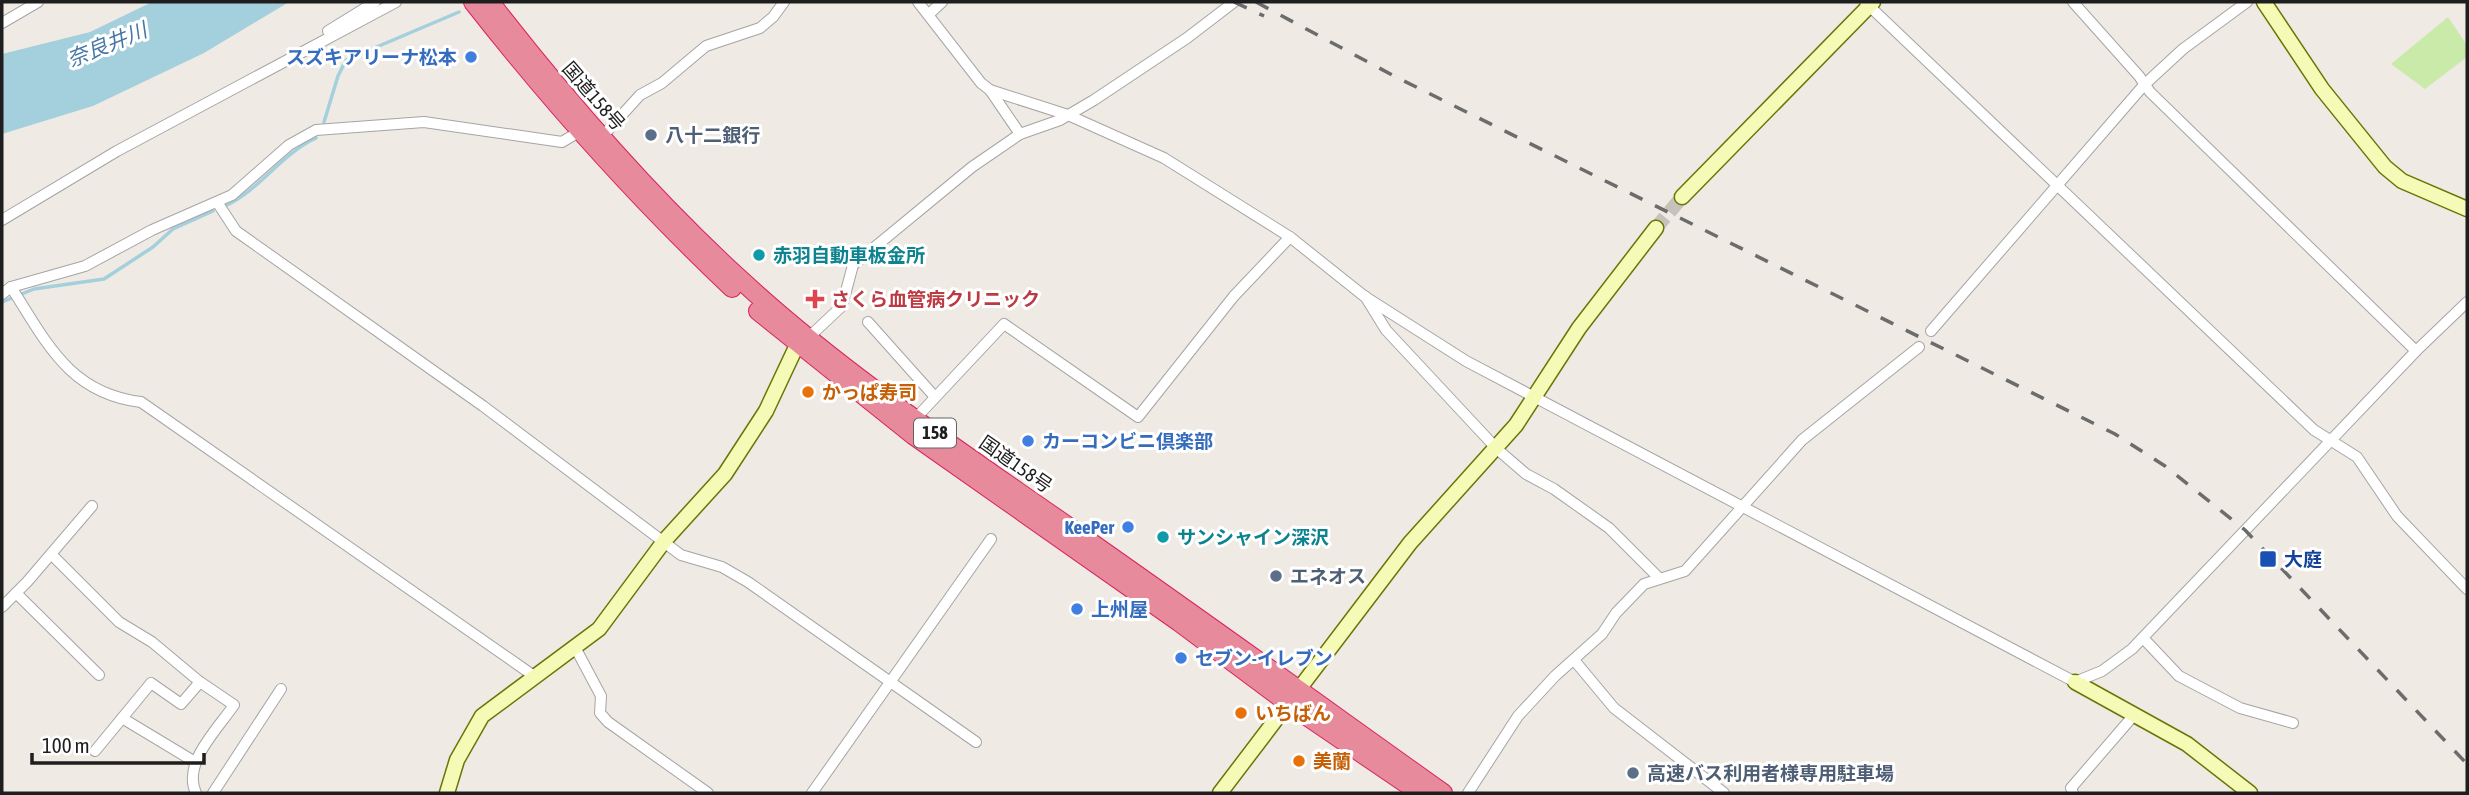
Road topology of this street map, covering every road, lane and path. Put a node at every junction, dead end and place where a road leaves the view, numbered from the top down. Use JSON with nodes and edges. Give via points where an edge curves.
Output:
{"nodes":[{"id":1,"x":38,"y":2,"type":"edge"},
{"id":2,"x":376,"y":2,"type":"edge"},
{"id":3,"x":396,"y":2,"type":"edge"},
{"id":4,"x":473,"y":2,"type":"edge"},
{"id":5,"x":490,"y":2,"type":"edge"},
{"id":6,"x":784,"y":2,"type":"edge"},
{"id":7,"x":918,"y":2,"type":"edge"},
{"id":8,"x":942,"y":2,"type":"edge"},
{"id":9,"x":1234,"y":2,"type":"edge"},
{"id":10,"x":2073,"y":2,"type":"edge"},
{"id":11,"x":2247,"y":2,"type":"edge"},
{"id":12,"x":2264,"y":2,"type":"edge"},
{"id":13,"x":1869,"y":3,"type":"edge"},
{"id":14,"x":929,"y":14,"type":"junction"},
{"id":15,"x":2,"y":23,"type":"edge"},
{"id":16,"x":310,"y":48,"type":"junction"},
{"id":17,"x":2144,"y":85,"type":"junction"},
{"id":18,"x":990,"y":90,"type":"junction"},
{"id":19,"x":1068,"y":115,"type":"junction"},
{"id":20,"x":584,"y":128,"type":"junction"},
{"id":21,"x":1020,"y":134,"type":"junction"},
{"id":22,"x":597,"y":142,"type":"junction"},
{"id":23,"x":2058,"y":185,"type":"junction"},
{"id":24,"x":1682,"y":197,"type":"tunnel mouth"},
{"id":25,"x":217,"y":202,"type":"junction"},
{"id":26,"x":2467,"y":209,"type":"edge"},
{"id":27,"x":2,"y":220,"type":"edge"},
{"id":28,"x":1656,"y":228,"type":"tunnel mouth"},
{"id":29,"x":1290,"y":237,"type":"junction"},
{"id":30,"x":11,"y":287,"type":"junction"},
{"id":31,"x":2,"y":293,"type":"edge"},
{"id":32,"x":1364,"y":296,"type":"junction"},
{"id":33,"x":2467,"y":302,"type":"edge"},
{"id":34,"x":869,"y":322,"type":"dead end"},
{"id":35,"x":1931,"y":331,"type":"dead end"},
{"id":36,"x":802,"y":341,"type":"junction"},
{"id":37,"x":1919,"y":347,"type":"dead end"},
{"id":38,"x":2416,"y":351,"type":"junction"},
{"id":39,"x":935,"y":397,"type":"junction"},
{"id":40,"x":1533,"y":398,"type":"junction"},
{"id":41,"x":915,"y":419,"type":"junction"},
{"id":42,"x":2332,"y":440,"type":"junction"},
{"id":43,"x":1497,"y":449,"type":"junction"},
{"id":44,"x":92,"y":506,"type":"dead end"},
{"id":45,"x":1744,"y":506,"type":"junction"},
{"id":46,"x":991,"y":539,"type":"dead end"},
{"id":47,"x":665,"y":540,"type":"junction"},
{"id":48,"x":51,"y":554,"type":"junction"},
{"id":49,"x":1659,"y":578,"type":"junction"},
{"id":50,"x":2467,"y":589,"type":"edge"},
{"id":51,"x":16,"y":593,"type":"junction"},
{"id":52,"x":2,"y":607,"type":"edge"},
{"id":53,"x":2143,"y":638,"type":"junction"},
{"id":54,"x":576,"y":649,"type":"junction"},
{"id":55,"x":1574,"y":660,"type":"junction"},
{"id":56,"x":99,"y":675,"type":"dead end"},
{"id":57,"x":534,"y":676,"type":"junction"},
{"id":58,"x":890,"y":681,"type":"junction"},
{"id":59,"x":200,"y":682,"type":"junction"},
{"id":60,"x":2075,"y":682,"type":"junction"},
{"id":61,"x":281,"y":688,"type":"dead end"},
{"id":62,"x":1294,"y":697,"type":"junction"},
{"id":63,"x":2134,"y":715,"type":"junction"},
{"id":64,"x":122,"y":718,"type":"junction"},
{"id":65,"x":2294,"y":723,"type":"dead end"},
{"id":66,"x":976,"y":742,"type":"dead end"},
{"id":67,"x":95,"y":751,"type":"dead end"},
{"id":68,"x":195,"y":762,"type":"junction"},
{"id":69,"x":196,"y":793,"type":"edge"},
{"id":70,"x":213,"y":793,"type":"edge"},
{"id":71,"x":447,"y":793,"type":"edge"},
{"id":72,"x":708,"y":793,"type":"edge"},
{"id":73,"x":812,"y":793,"type":"edge"},
{"id":74,"x":1220,"y":793,"type":"edge"},
{"id":75,"x":1420,"y":793,"type":"edge"},
{"id":76,"x":1443,"y":793,"type":"edge"},
{"id":77,"x":1468,"y":793,"type":"edge"},
{"id":78,"x":1724,"y":793,"type":"edge"},
{"id":79,"x":2073,"y":793,"type":"edge"},
{"id":80,"x":2250,"y":793,"type":"edge"}],
"edges":[{"from":1,"to":15,"type":"street"},
{"from":2,"to":16,"type":"street","via":[[336,24]]},
{"from":3,"to":16,"type":"street"},
{"from":4,"to":20,"type":"highway","name":"国道158号","number":"158"},
{"from":5,"to":20,"type":"highway","name":"国道158号","number":"158"},
{"from":6,"to":22,"type":"street","via":[[760,28],[706,46],[640,95]]},
{"from":7,"to":14,"type":"street"},
{"from":8,"to":14,"type":"street"},
{"from":9,"to":19,"type":"street"},
{"from":10,"to":17,"type":"street"},
{"from":11,"to":17,"type":"street","via":[[2189,44]]},
{"from":12,"to":26,"type":"street","via":[[2322,89],[2385,167],[2402,181]]},
{"from":13,"to":23,"type":"street"},
{"from":13,"to":24,"type":"street"},
{"from":14,"to":18,"type":"street"},
{"from":16,"to":27,"type":"street","via":[[117,151]]},
{"from":17,"to":23,"type":"street"},
{"from":17,"to":38,"type":"street"},
{"from":18,"to":19,"type":"street"},
{"from":18,"to":21,"type":"street"},
{"from":19,"to":21,"type":"street"},
{"from":19,"to":29,"type":"street","via":[[1164,158]]},
{"from":20,"to":22,"type":"highway","name":"国道158号","number":"158"},
{"from":20,"to":25,"type":"street","via":[[562,142],[424,122],[316,130],[289,145]]},
{"from":21,"to":36,"type":"street","via":[[972,167],[853,265],[842,306]]},
{"from":22,"to":36,"type":"highway","name":"国道158号","number":"158","via":[[687,245]]},
{"from":23,"to":35,"type":"street"},
{"from":23,"to":42,"type":"street","via":[[2217,340],[2314,429]]},
{"from":25,"to":30,"type":"street","via":[[152,230],[85,267]]},
{"from":25,"to":47,"type":"street","via":[[236,231]]},
{"from":28,"to":40,"type":"street","via":[[1593,308]]},
{"from":29,"to":32,"type":"street"},
{"from":29,"to":39,"type":"street","via":[[1234,296],[1138,416],[1004,324]]},
{"from":30,"to":31,"type":"street"},
{"from":30,"to":57,"type":"street","via":[[51,351],[90,388],[114,399],[141,402]]},
{"from":32,"to":40,"type":"street"},
{"from":32,"to":43,"type":"street","via":[[1386,330]]},
{"from":33,"to":38,"type":"street"},
{"from":34,"to":39,"type":"street"},
{"from":36,"to":41,"type":"highway","name":"国道158号","number":"158"},
{"from":36,"to":47,"type":"street","via":[[745,446]]},
{"from":36,"to":62,"type":"highway","name":"国道158号","number":"158","via":[[913,435]]},
{"from":37,"to":45,"type":"street","via":[[1802,440]]},
{"from":38,"to":42,"type":"street"},
{"from":39,"to":41,"type":"street"},
{"from":40,"to":43,"type":"street"},
{"from":40,"to":45,"type":"street"},
{"from":41,"to":62,"type":"highway","name":"国道158号","number":"158"},
{"from":42,"to":50,"type":"street","via":[[2357,457],[2397,516]]},
{"from":42,"to":53,"type":"street"},
{"from":43,"to":49,"type":"street","via":[[1526,474],[1609,528]]},
{"from":43,"to":62,"type":"street","via":[[1410,543]]},
{"from":44,"to":48,"type":"street"},
{"from":45,"to":49,"type":"street","via":[[1685,571]]},
{"from":45,"to":60,"type":"street"},
{"from":46,"to":58,"type":"street"},
{"from":47,"to":54,"type":"street","via":[[615,610]]},
{"from":47,"to":58,"type":"street","via":[[687,559],[722,567],[748,582]]},
{"from":48,"to":51,"type":"street"},
{"from":48,"to":59,"type":"street","via":[[119,622],[152,642]]},
{"from":49,"to":55,"type":"street","via":[[1644,584]]},
{"from":51,"to":52,"type":"street"},
{"from":51,"to":56,"type":"street"},
{"from":53,"to":60,"type":"street","via":[[2102,671]]},
{"from":53,"to":65,"type":"street","via":[[2179,676],[2240,708]]},
{"from":54,"to":57,"type":"street"},
{"from":54,"to":72,"type":"street","via":[[601,696],[600,713],[608,722]]},
{"from":55,"to":77,"type":"street","via":[[1518,716]]},
{"from":55,"to":78,"type":"street","via":[[1614,708]]},
{"from":57,"to":71,"type":"street","via":[[482,716],[457,760]]},
{"from":58,"to":66,"type":"street"},
{"from":58,"to":73,"type":"street"},
{"from":59,"to":64,"type":"street","via":[[181,704],[151,683]]},
{"from":59,"to":68,"type":"street","via":[[234,705]]},
{"from":60,"to":63,"type":"street"},
{"from":61,"to":70,"type":"street"},
{"from":62,"to":74,"type":"street"},
{"from":62,"to":75,"type":"highway","name":"国道158号","number":"158"},
{"from":62,"to":76,"type":"highway","name":"国道158号","number":"158"},
{"from":63,"to":79,"type":"street","via":[[2071,788]]},
{"from":63,"to":80,"type":"street","via":[[2187,744]]},
{"from":64,"to":67,"type":"street"},
{"from":64,"to":68,"type":"street"},
{"from":68,"to":69,"type":"street","via":[[191,778]]}]}
